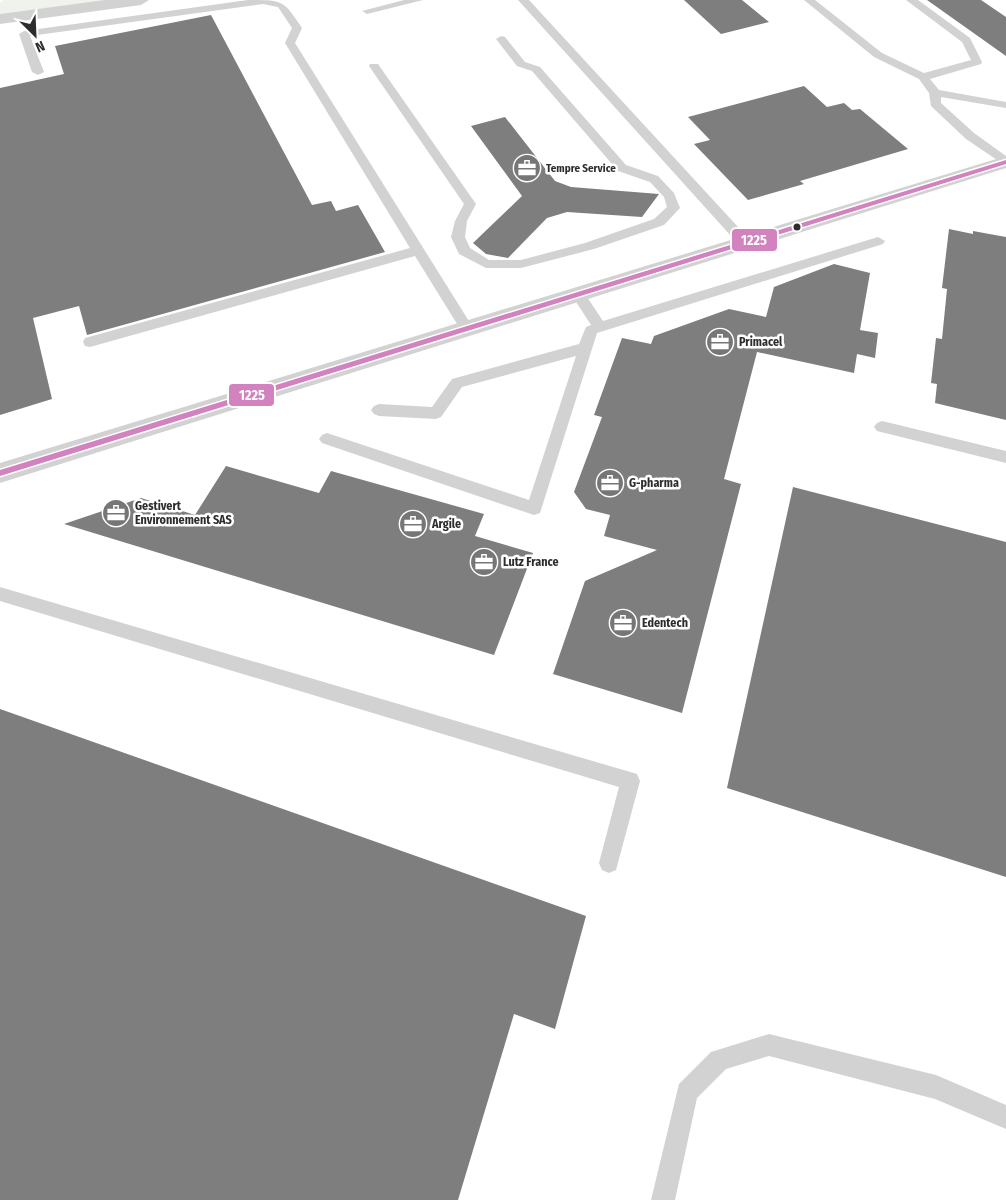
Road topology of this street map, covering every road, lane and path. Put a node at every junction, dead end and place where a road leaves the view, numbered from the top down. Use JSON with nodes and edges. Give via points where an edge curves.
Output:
{"nodes":[{"id":1,"x":142,"y":0,"type":"edge"},
{"id":2,"x":418,"y":0,"type":"edge"},
{"id":3,"x":524,"y":0,"type":"edge"},
{"id":4,"x":808,"y":0,"type":"edge"},
{"id":5,"x":911,"y":0,"type":"edge"},
{"id":6,"x":367,"y":11,"type":"dead end"},
{"id":7,"x":0,"y":19,"type":"edge"},
{"id":8,"x":501,"y":39,"type":"dead end"},
{"id":9,"x":374,"y":66,"type":"dead end"},
{"id":10,"x":38,"y":72,"type":"dead end"},
{"id":11,"x":923,"y":78,"type":"junction"},
{"id":12,"x":935,"y":93,"type":"junction"},
{"id":13,"x":1006,"y":105,"type":"edge"},
{"id":14,"x":1006,"y":162,"type":"edge"},
{"id":15,"x":878,"y":241,"type":"dead end"},
{"id":16,"x":745,"y":243,"type":"junction"},
{"id":17,"x":418,"y":250,"type":"junction"},
{"id":18,"x":578,"y":294,"type":"junction"},
{"id":19,"x":600,"y":328,"type":"junction"},
{"id":20,"x":467,"y":329,"type":"junction"},
{"id":21,"x":90,"y":342,"type":"dead end"},
{"id":22,"x":585,"y":348,"type":"junction"},
{"id":23,"x":379,"y":410,"type":"dead end"},
{"id":24,"x":882,"y":427,"type":"dead end"},
{"id":25,"x":327,"y":439,"type":"dead end"},
{"id":26,"x":1006,"y":457,"type":"edge"},
{"id":27,"x":0,"y":473,"type":"edge"},
{"id":28,"x":0,"y":594,"type":"edge"},
{"id":29,"x":610,"y":863,"type":"dead end"},
{"id":30,"x":1006,"y":1117,"type":"edge"},
{"id":31,"x":663,"y":1200,"type":"edge"}],
"edges":[{"from":1,"to":7,"type":"street"},
{"from":2,"to":6,"type":"lane"},
{"from":3,"to":16,"type":"lane"},
{"from":4,"to":11,"type":"lane","via":[[878,55]]},
{"from":5,"to":11,"type":"lane","via":[[966,40],[976,62]]},
{"from":8,"to":9,"type":"lane","via":[[521,64],[536,69],[622,168],[654,179],[670,196],[674,208],[659,222],[589,246],[521,264],[486,264],[464,251],[458,237],[461,221],[470,204]]},
{"from":10,"to":17,"type":"lane","via":[[24,34],[263,1],[282,5],[297,28],[290,43]]},
{"from":11,"to":12,"type":"lane"},
{"from":12,"to":13,"type":"lane"},
{"from":12,"to":14,"type":"lane","via":[[935,104],[970,136]]},
{"from":14,"to":16,"type":"street"},
{"from":15,"to":19,"type":"lane"},
{"from":16,"to":18,"type":"street"},
{"from":17,"to":20,"type":"lane"},
{"from":17,"to":21,"type":"lane"},
{"from":18,"to":19,"type":"lane"},
{"from":18,"to":20,"type":"street"},
{"from":19,"to":22,"type":"lane","via":[[591,330]]},
{"from":20,"to":27,"type":"street"},
{"from":22,"to":23,"type":"lane","via":[[457,383],[436,414]]},
{"from":22,"to":25,"type":"lane","via":[[534,508]]},
{"from":24,"to":26,"type":"lane"},
{"from":28,"to":29,"type":"lane","via":[[630,781]]},
{"from":30,"to":31,"type":"lane","via":[[936,1087],[769,1045],[720,1060],[687,1092]]}]}
